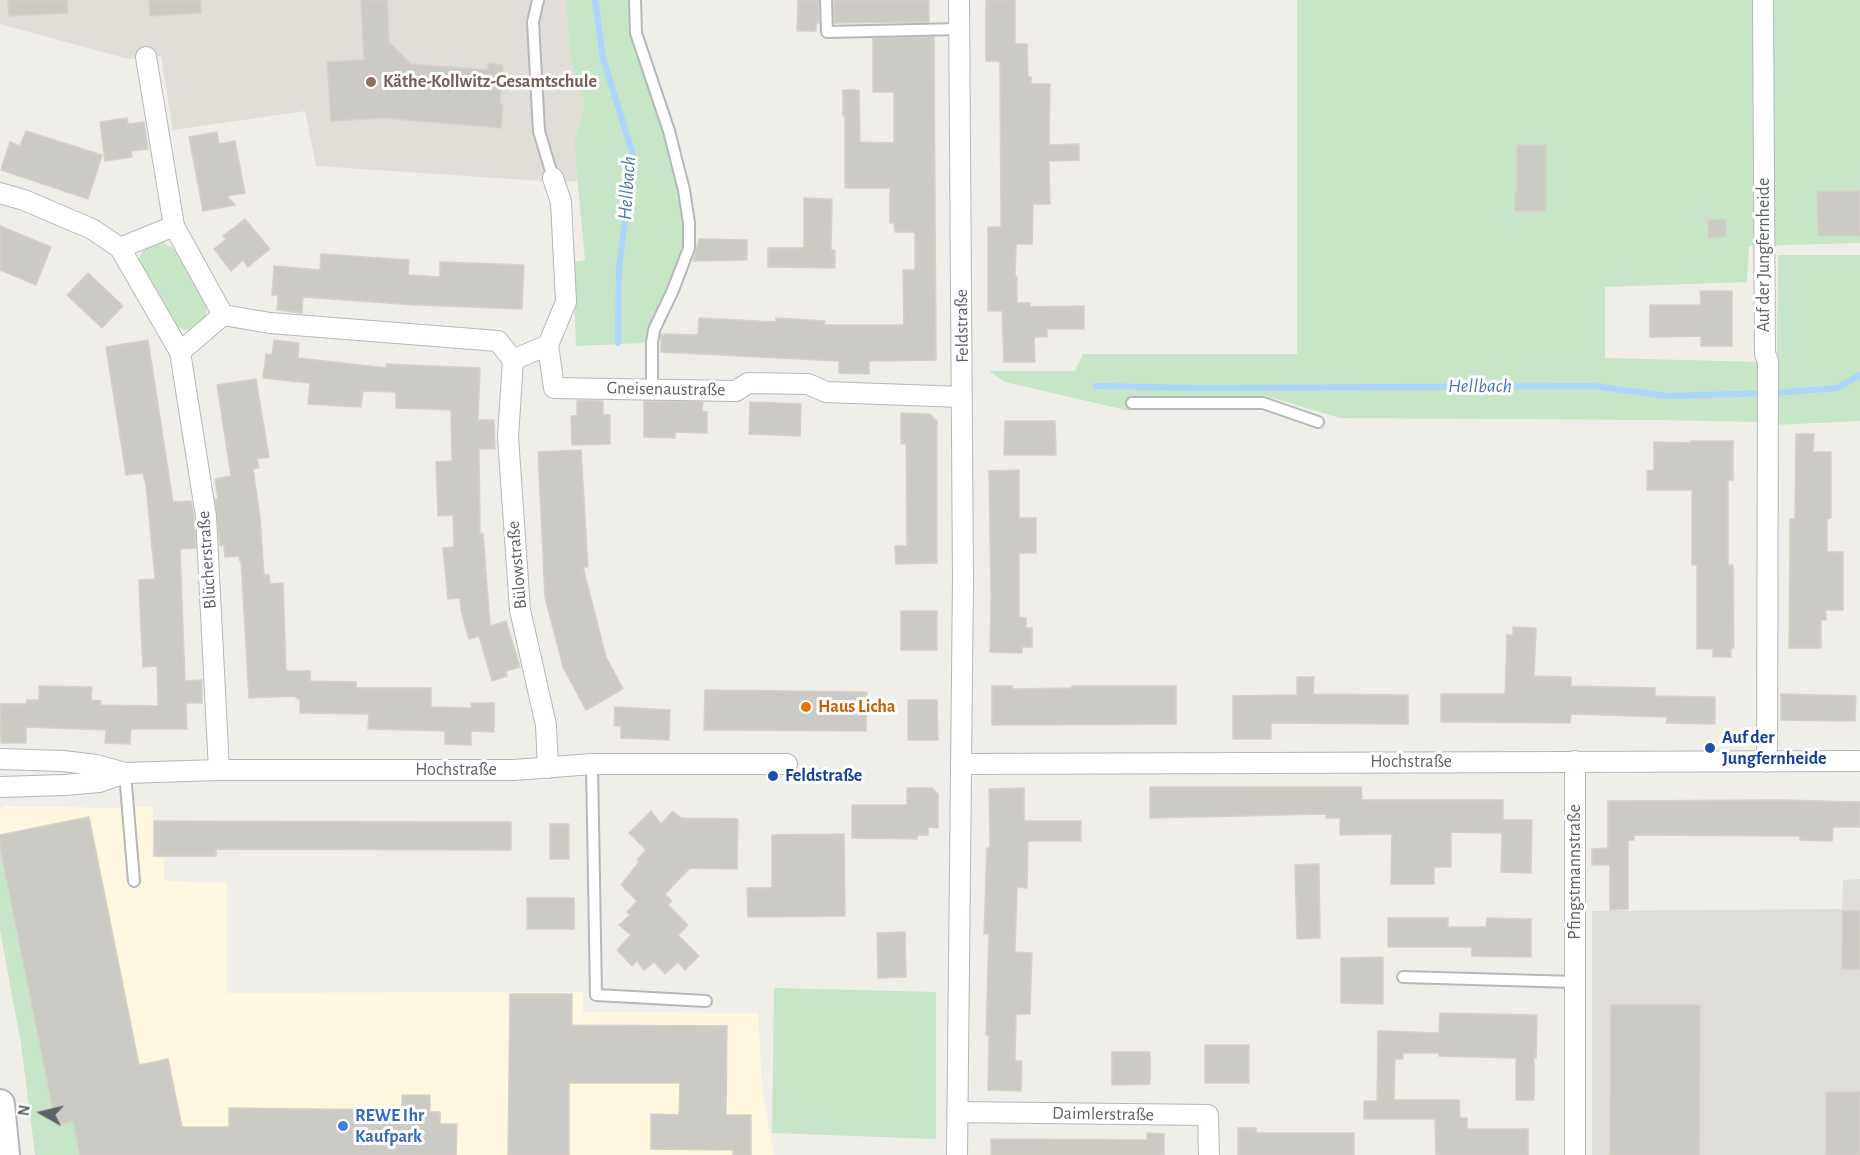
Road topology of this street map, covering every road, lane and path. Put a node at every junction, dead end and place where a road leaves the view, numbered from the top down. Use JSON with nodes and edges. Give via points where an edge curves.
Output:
{"nodes":[{"id":1,"x":538,"y":0,"type":"edge"},
{"id":2,"x":636,"y":0,"type":"edge"},
{"id":3,"x":826,"y":0,"type":"edge"},
{"id":4,"x":959,"y":0,"type":"edge"},
{"id":5,"x":1763,"y":0,"type":"edge"},
{"id":6,"x":959,"y":29,"type":"junction"},
{"id":7,"x":146,"y":57,"type":"dead end"},
{"id":8,"x":553,"y":178,"type":"joint"},
{"id":9,"x":0,"y":193,"type":"edge"},
{"id":10,"x":174,"y":226,"type":"junction"},
{"id":11,"x":120,"y":248,"type":"junction"},
{"id":12,"x":223,"y":315,"type":"junction"},
{"id":13,"x":548,"y":345,"type":"junction"},
{"id":14,"x":180,"y":352,"type":"junction"},
{"id":15,"x":513,"y":360,"type":"junction"},
{"id":16,"x":652,"y":388,"type":"junction"},
{"id":17,"x":962,"y":397,"type":"junction"},
{"id":18,"x":1132,"y":403,"type":"dead end"},
{"id":19,"x":1318,"y":422,"type":"dead end"},
{"id":20,"x":0,"y":759,"type":"edge"},
{"id":21,"x":1575,"y":761,"type":"junction"},
{"id":22,"x":1860,"y":761,"type":"edge"},
{"id":23,"x":1767,"y":762,"type":"junction"},
{"id":24,"x":592,"y":764,"type":"junction"},
{"id":25,"x":787,"y":764,"type":"dead end"},
{"id":26,"x":962,"y":764,"type":"junction"},
{"id":27,"x":548,"y":768,"type":"junction"},
{"id":28,"x":219,"y":770,"type":"junction"},
{"id":29,"x":125,"y":773,"type":"junction"},
{"id":30,"x":0,"y":787,"type":"edge"},
{"id":31,"x":135,"y":880,"type":"dead end"},
{"id":32,"x":1403,"y":977,"type":"dead end"},
{"id":33,"x":1575,"y":982,"type":"junction"},
{"id":34,"x":706,"y":1001,"type":"dead end"},
{"id":35,"x":0,"y":1104,"type":"edge"},
{"id":36,"x":957,"y":1112,"type":"junction"},
{"id":37,"x":5,"y":1155,"type":"edge"},
{"id":38,"x":957,"y":1155,"type":"edge"},
{"id":39,"x":1209,"y":1155,"type":"edge"},
{"id":40,"x":1575,"y":1155,"type":"edge"}],
"edges":[{"from":1,"to":8,"type":"lane","via":[[533,22],[539,131]]},
{"from":2,"to":16,"type":"lane","via":[[636,33],[669,131],[688,223],[689,248],[654,330]]},
{"from":3,"to":6,"type":"lane","via":[[827,32]]},
{"from":4,"to":6,"type":"street","name":"Feldstraße"},
{"from":5,"to":23,"type":"street","name":"Auf der Jungfernheide","via":[[1768,361]]},
{"from":6,"to":17,"type":"street","name":"Feldstraße"},
{"from":7,"to":10,"type":"street"},
{"from":8,"to":13,"type":"street","via":[[561,202],[566,302]]},
{"from":9,"to":11,"type":"street","via":[[92,229]]},
{"from":10,"to":11,"type":"street"},
{"from":10,"to":12,"type":"street"},
{"from":11,"to":14,"type":"street","name":"Blücherstraße"},
{"from":12,"to":14,"type":"street"},
{"from":12,"to":15,"type":"street","via":[[270,323],[498,341]]},
{"from":13,"to":15,"type":"street"},
{"from":13,"to":16,"type":"street","name":"Gneisenaustraße","via":[[554,388]]},
{"from":14,"to":28,"type":"street","name":"Blücherstraße","via":[[206,516]]},
{"from":15,"to":27,"type":"street","name":"Bülowstraße","via":[[508,437],[520,610],[546,725]]},
{"from":16,"to":17,"type":"street","name":"Gneisenaustraße","via":[[736,391],[748,383],[808,384],[826,392]]},
{"from":17,"to":26,"type":"street","name":"Feldstraße"},
{"from":18,"to":19,"type":"lane","via":[[1263,403]]},
{"from":20,"to":29,"type":"street","name":"Hochstraße","via":[[63,761]]},
{"from":21,"to":23,"type":"street","name":"Hochstraße"},
{"from":21,"to":26,"type":"street","name":"Hochstraße"},
{"from":21,"to":33,"type":"street","name":"Pfingstmannstraße"},
{"from":22,"to":23,"type":"street","name":"Hochstraße"},
{"from":24,"to":25,"type":"street","name":"Hochstraße"},
{"from":24,"to":27,"type":"street","name":"Hochstraße"},
{"from":24,"to":34,"type":"lane","via":[[596,995]]},
{"from":26,"to":36,"type":"street","name":"Feldstraße"},
{"from":27,"to":28,"type":"street","name":"Hochstraße"},
{"from":28,"to":29,"type":"street","name":"Hochstraße"},
{"from":29,"to":30,"type":"street","name":"Hochstraße","via":[[99,782],[65,786]]},
{"from":29,"to":31,"type":"lane"},
{"from":32,"to":33,"type":"lane"},
{"from":33,"to":40,"type":"street","name":"Pfingstmannstraße"},
{"from":35,"to":37,"type":"main road"},
{"from":36,"to":38,"type":"street","name":"Feldstraße"},
{"from":36,"to":39,"type":"street","name":"Daimlerstraße","via":[[1208,1115]]}]}
